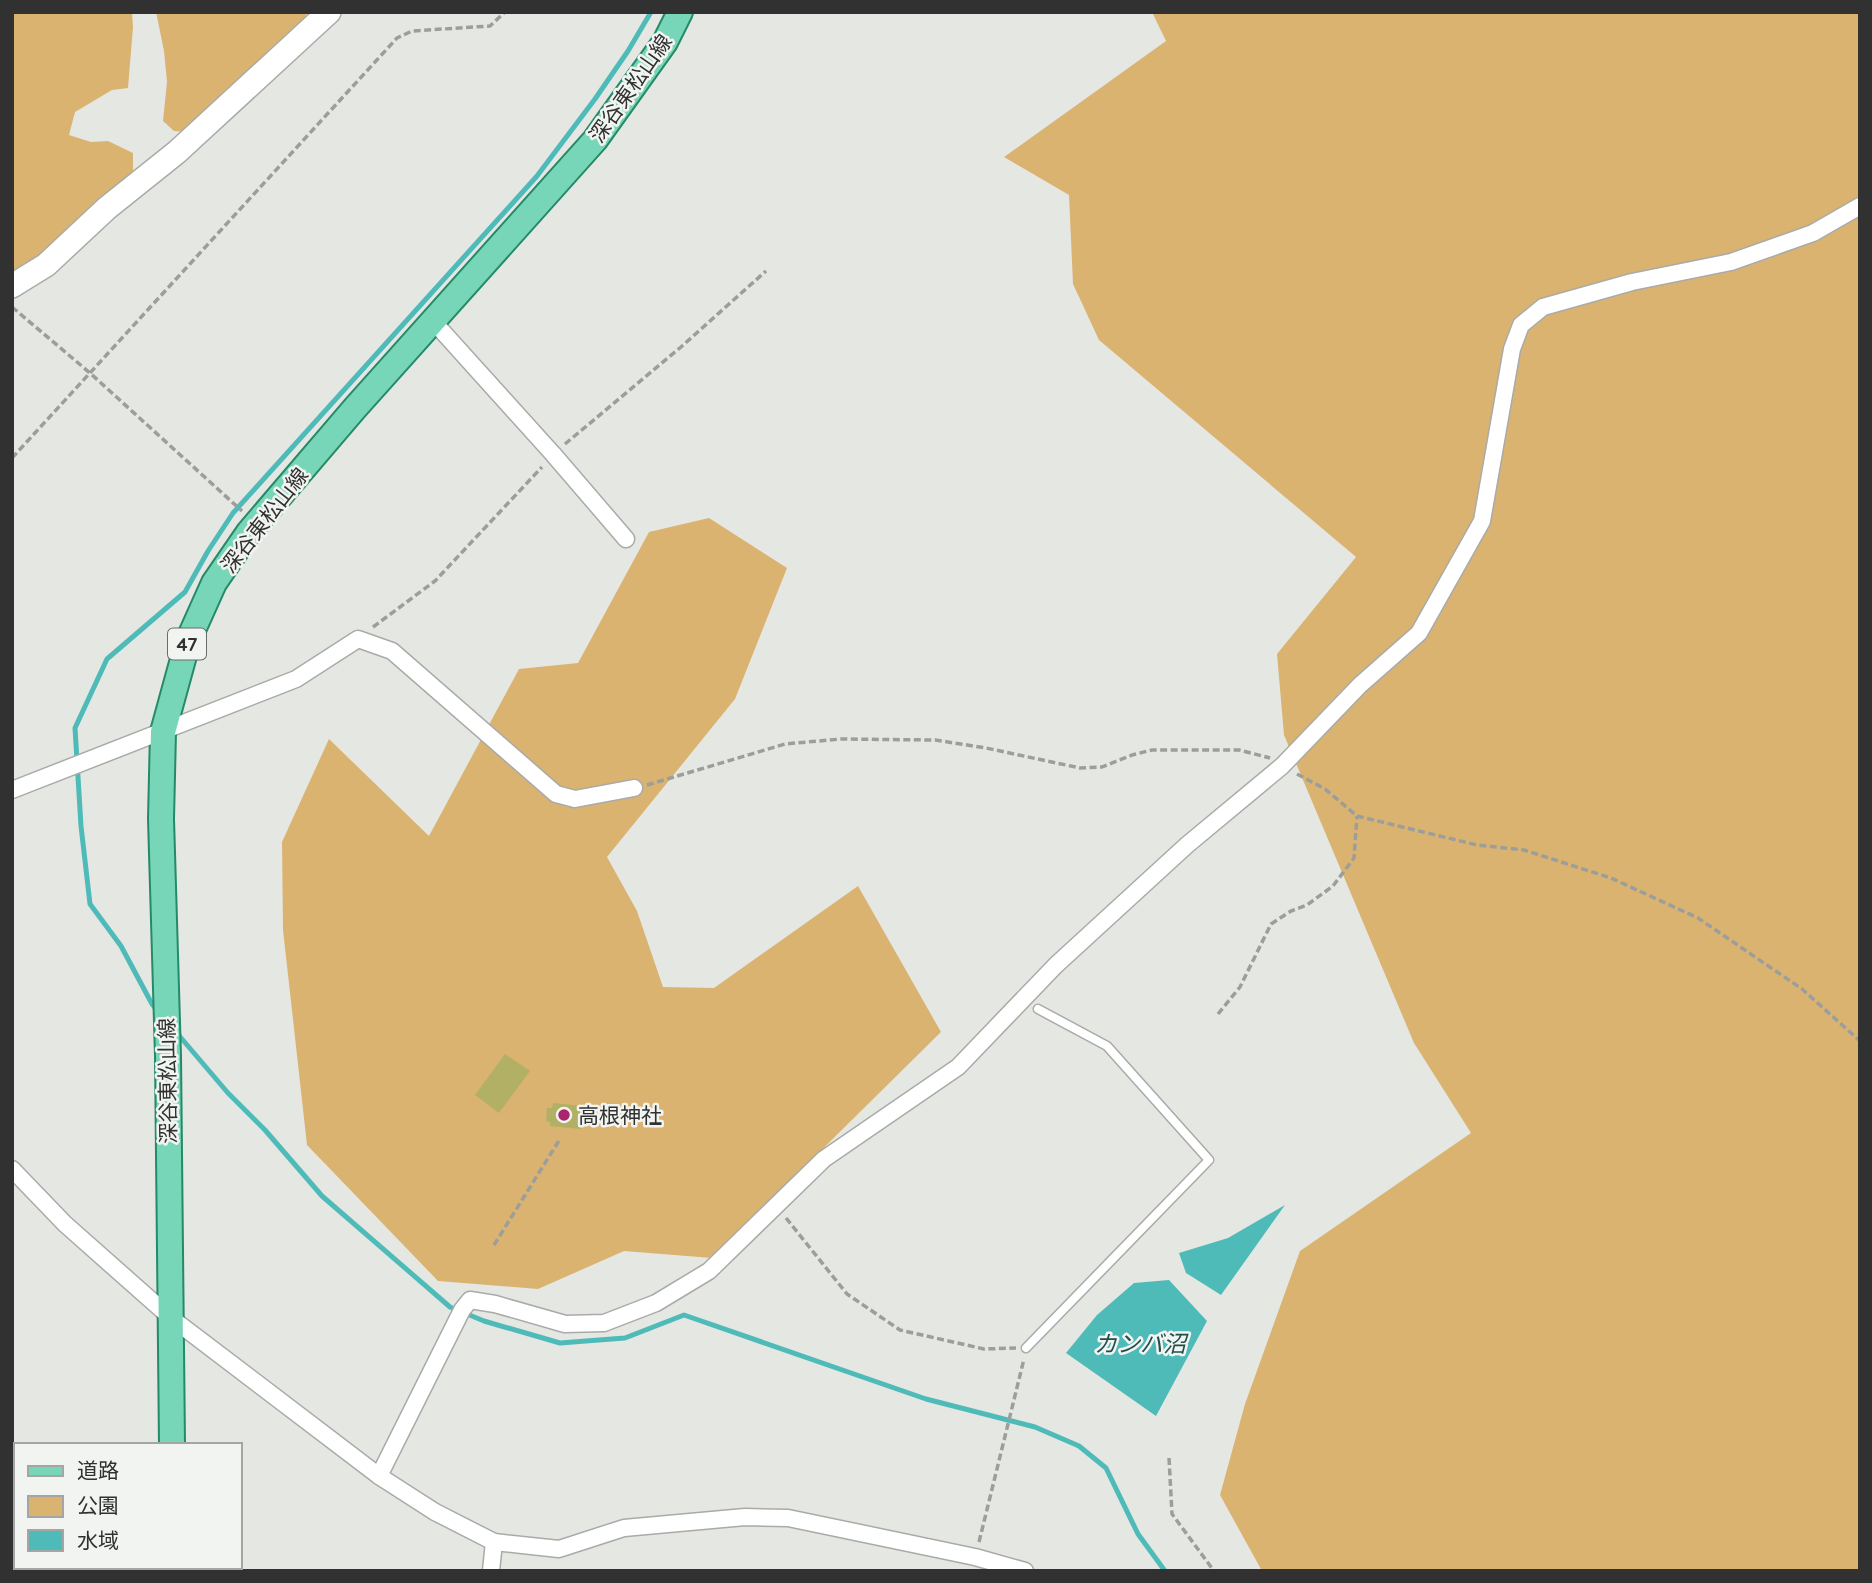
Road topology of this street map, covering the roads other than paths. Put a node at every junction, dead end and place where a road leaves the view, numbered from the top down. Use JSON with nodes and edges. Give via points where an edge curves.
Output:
{"nodes":[{"id":1,"x":329,"y":12,"type":"edge"},
{"id":2,"x":680,"y":12,"type":"edge"},
{"id":3,"x":1860,"y":206,"type":"edge"},
{"id":4,"x":12,"y":286,"type":"edge"},
{"id":5,"x":433,"y":321,"type":"junction"},
{"id":6,"x":626,"y":539,"type":"dead end"},
{"id":7,"x":163,"y":732,"type":"junction"},
{"id":8,"x":634,"y":788,"type":"road end"},
{"id":9,"x":12,"y":790,"type":"edge"},
{"id":10,"x":1038,"y":1009,"type":"dead end"},
{"id":11,"x":12,"y":1169,"type":"edge"},
{"id":12,"x":170,"y":1317,"type":"junction"},
{"id":13,"x":1026,"y":1348,"type":"road end"},
{"id":14,"x":172,"y":1443,"type":"edge"},
{"id":15,"x":379,"y":1476,"type":"junction"},
{"id":16,"x":494,"y":1542,"type":"junction"},
{"id":17,"x":491,"y":1571,"type":"edge"},
{"id":18,"x":1024,"y":1571,"type":"edge"}],
"edges":[{"from":1,"to":4,"type":"street","via":[[177,152],[46,265]]},
{"from":2,"to":5,"type":"main road","name":"深谷東松山線","number":"47","via":[[665,42],[595,140]]},
{"from":3,"to":15,"type":"street","via":[[1813,233],[1742,258],[1574,297],[1543,307],[1521,325],[1512,348],[1482,521],[1419,633],[1360,685],[1282,766],[1056,965],[958,1067],[824,1159],[709,1271],[656,1303],[604,1323],[565,1324],[470,1300]]},
{"from":5,"to":6,"type":"street"},
{"from":5,"to":7,"type":"main road","name":"深谷東松山線","number":"47","via":[[257,524],[214,583],[188,641]]},
{"from":7,"to":8,"type":"street","via":[[296,679],[358,639],[392,651],[556,794],[575,800]]},
{"from":7,"to":9,"type":"street"},
{"from":7,"to":12,"type":"main road","name":"深谷東松山線","number":"47","via":[[160,819]]},
{"from":10,"to":13,"type":"lane","via":[[1107,1046],[1209,1160]]},
{"from":11,"to":12,"type":"street","via":[[65,1224]]},
{"from":12,"to":14,"type":"main road","name":"深谷東松山線","number":"47"},
{"from":12,"to":15,"type":"street"},
{"from":15,"to":16,"type":"street"},
{"from":16,"to":17,"type":"street"},
{"from":16,"to":18,"type":"street","via":[[559,1549],[624,1528],[745,1517],[788,1518]]}]}
